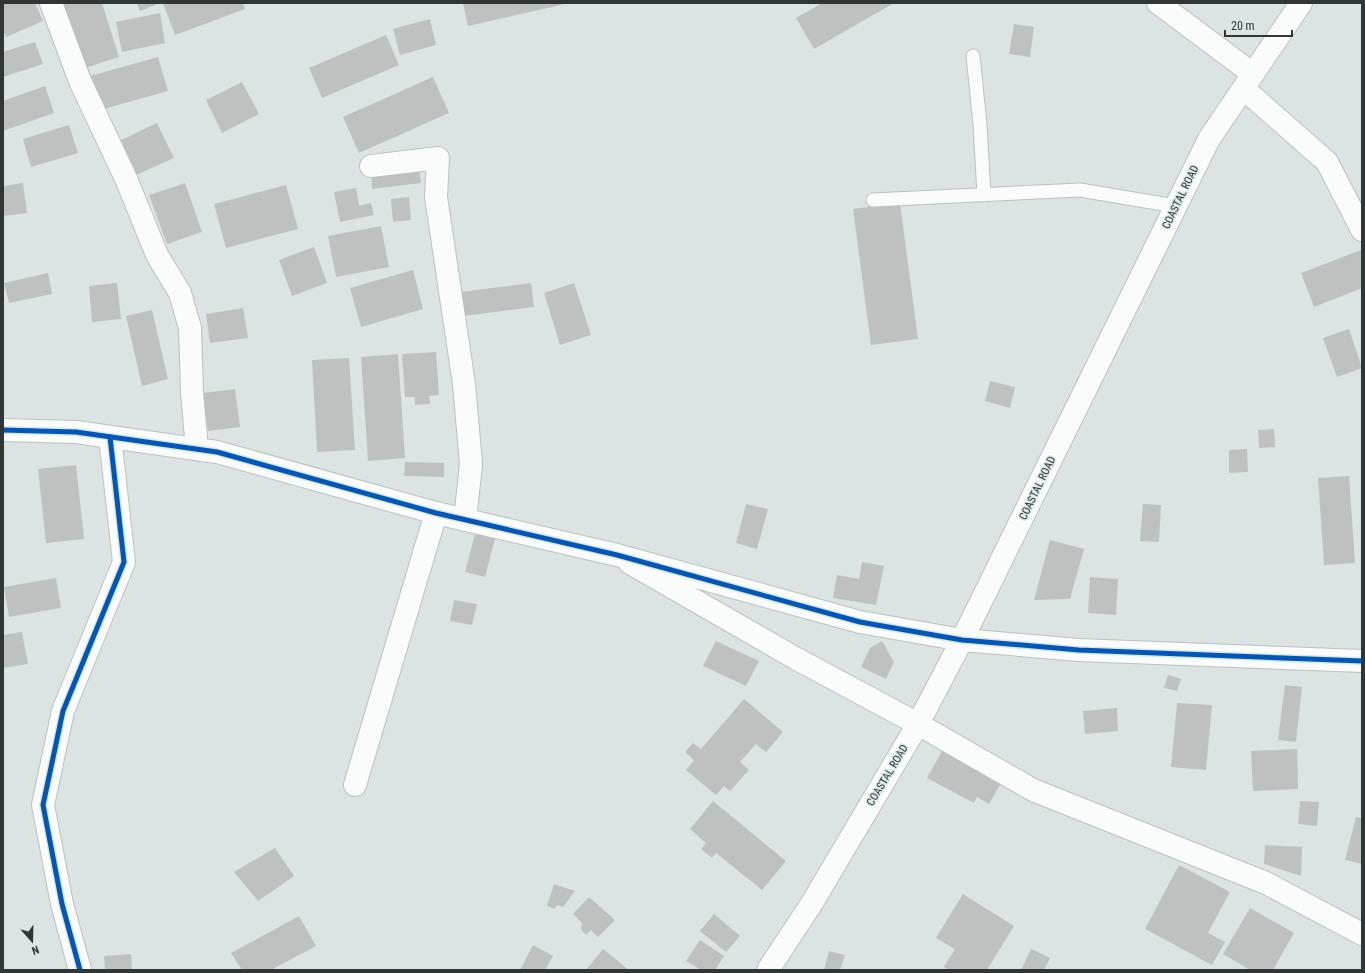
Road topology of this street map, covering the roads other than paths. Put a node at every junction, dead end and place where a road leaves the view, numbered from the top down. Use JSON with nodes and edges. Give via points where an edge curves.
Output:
{"nodes":[{"id":1,"x":51,"y":3,"type":"edge"},
{"id":2,"x":1158,"y":3,"type":"edge"},
{"id":3,"x":1301,"y":3,"type":"edge"},
{"id":4,"x":973,"y":56,"type":"dead end"},
{"id":5,"x":1249,"y":81,"type":"junction"},
{"id":6,"x":371,"y":166,"type":"dead end"},
{"id":7,"x":984,"y":195,"type":"junction"},
{"id":8,"x":873,"y":200,"type":"dead end"},
{"id":9,"x":1175,"y":206,"type":"junction"},
{"id":10,"x":1362,"y":230,"type":"edge"},
{"id":11,"x":3,"y":430,"type":"edge"},
{"id":12,"x":110,"y":437,"type":"junction"},
{"id":13,"x":197,"y":449,"type":"junction"},
{"id":14,"x":436,"y":513,"type":"junction"},
{"id":15,"x":465,"y":520,"type":"junction"},
{"id":16,"x":617,"y":555,"type":"junction"},
{"id":17,"x":962,"y":640,"type":"junction"},
{"id":18,"x":1362,"y":661,"type":"edge"},
{"id":19,"x":918,"y":724,"type":"junction"},
{"id":20,"x":355,"y":785,"type":"dead end"},
{"id":21,"x":1362,"y":934,"type":"edge"},
{"id":22,"x":80,"y":970,"type":"edge"},
{"id":23,"x":768,"y":970,"type":"edge"}],
"edges":[{"from":1,"to":13,"type":"street","via":[[80,81],[127,182],[157,255],[180,293],[190,328]]},
{"from":2,"to":5,"type":"street"},
{"from":3,"to":5,"type":"street","name":"COASTAL ROAD"},
{"from":4,"to":7,"type":"lane"},
{"from":5,"to":9,"type":"street","name":"COASTAL ROAD","via":[[1209,139]]},
{"from":5,"to":10,"type":"street","via":[[1327,162]]},
{"from":6,"to":15,"type":"street","via":[[438,158],[436,197],[464,384],[471,464]]},
{"from":7,"to":8,"type":"lane"},
{"from":7,"to":9,"type":"lane","via":[[1080,190]]},
{"from":9,"to":17,"type":"street","name":"COASTAL ROAD"},
{"from":11,"to":12,"type":"street","via":[[76,432]]},
{"from":12,"to":13,"type":"street"},
{"from":12,"to":22,"type":"street","via":[[124,562],[63,711],[43,805],[62,904]]},
{"from":13,"to":14,"type":"street","via":[[217,452]]},
{"from":14,"to":15,"type":"street"},
{"from":14,"to":20,"type":"street"},
{"from":15,"to":16,"type":"street"},
{"from":16,"to":17,"type":"street","via":[[860,622]]},
{"from":16,"to":19,"type":"street","via":[[795,658]]},
{"from":17,"to":18,"type":"street","via":[[1079,650]]},
{"from":17,"to":19,"type":"street","name":"COASTAL ROAD"},
{"from":19,"to":21,"type":"street","via":[[1033,790],[1266,883]]},
{"from":19,"to":23,"type":"street","name":"COASTAL ROAD","via":[[812,903]]}]}
